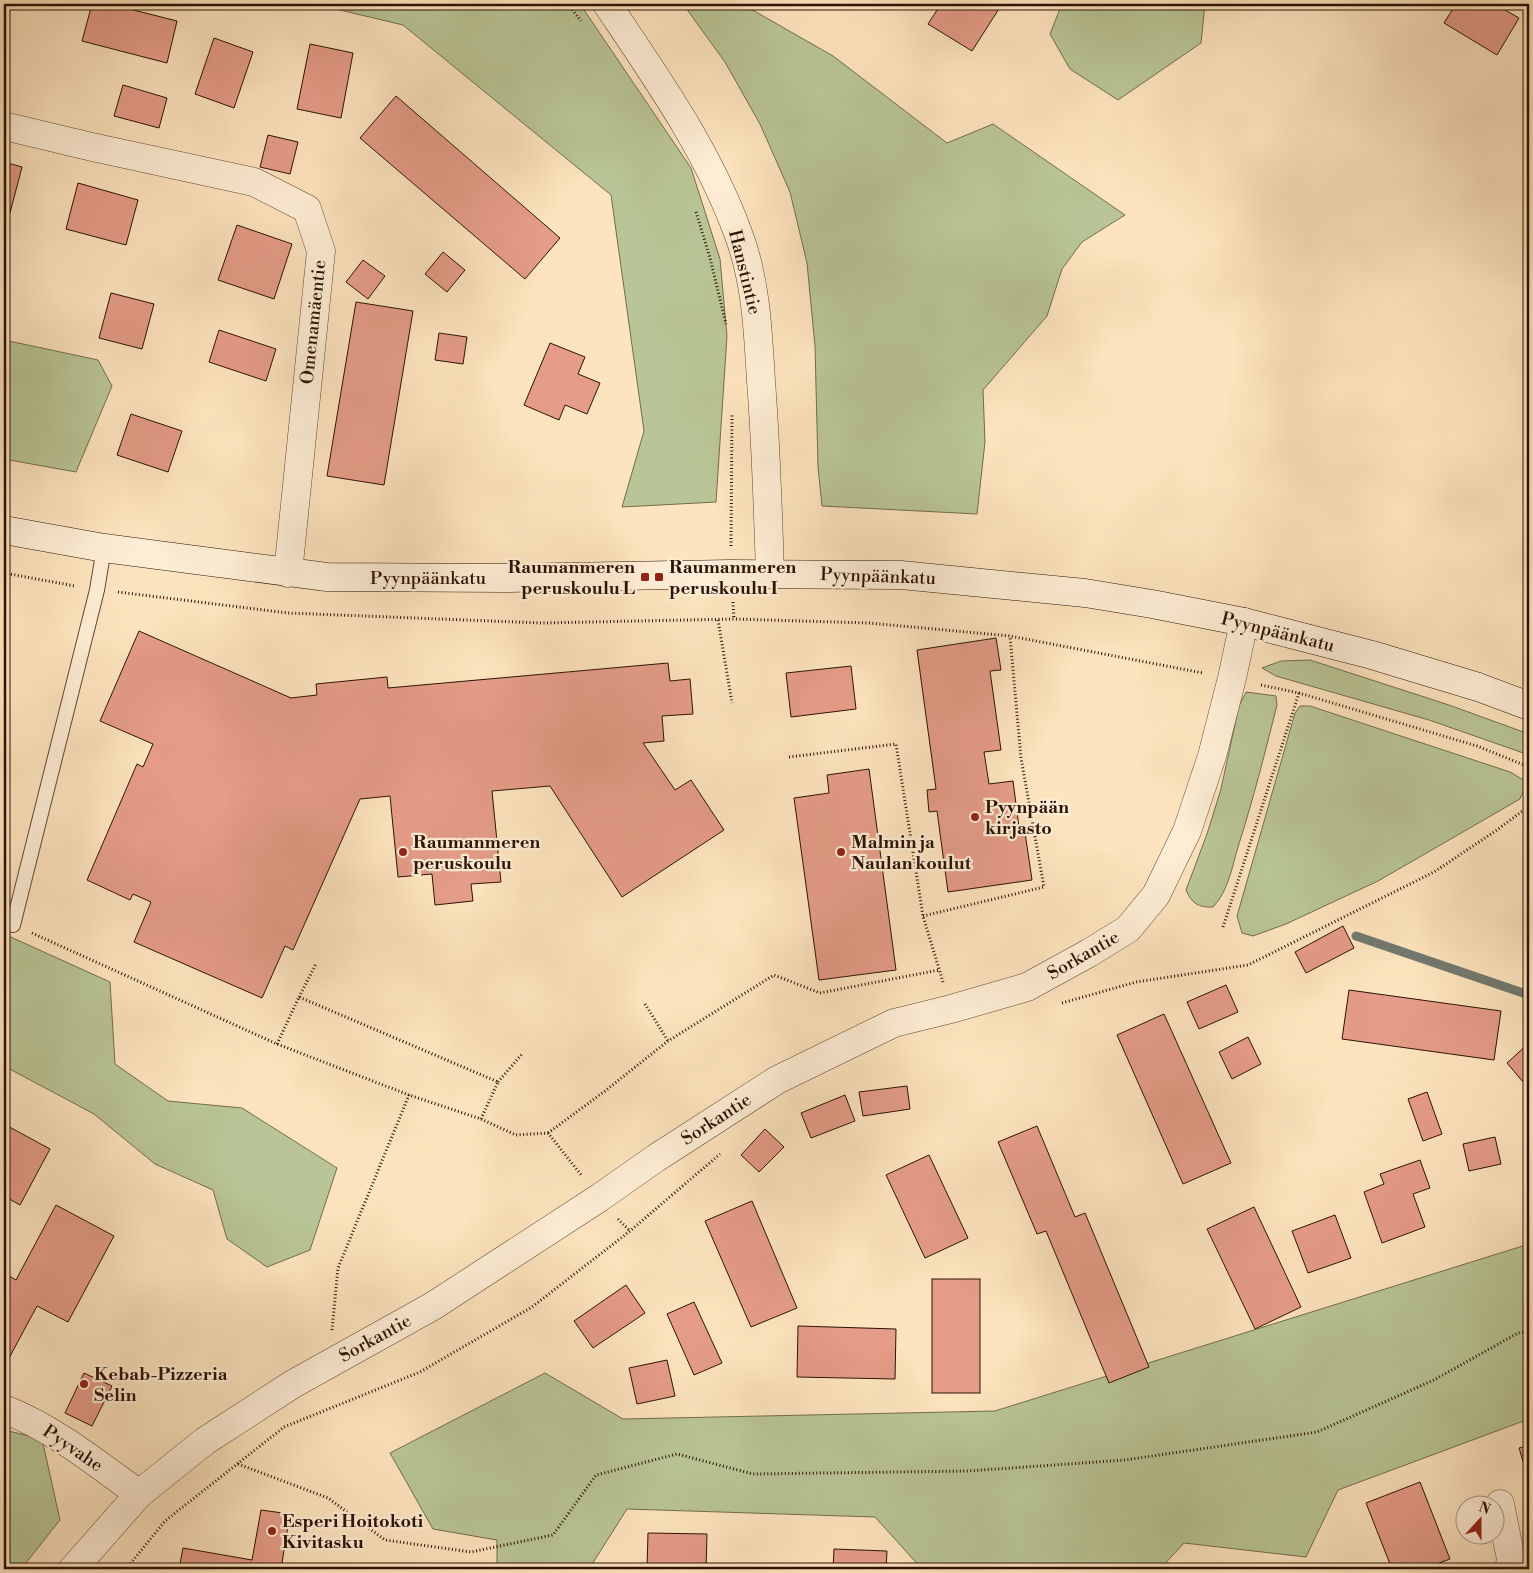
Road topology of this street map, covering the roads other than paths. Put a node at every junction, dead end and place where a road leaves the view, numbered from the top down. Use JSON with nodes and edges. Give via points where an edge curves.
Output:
{"nodes":[{"id":1,"x":607,"y":4,"type":"edge"},
{"id":2,"x":4,"y":126,"type":"edge"},
{"id":3,"x":4,"y":530,"type":"edge"},
{"id":4,"x":104,"y":548,"type":"junction"},
{"id":5,"x":288,"y":572,"type":"junction"},
{"id":6,"x":770,"y":574,"type":"junction"},
{"id":7,"x":1244,"y":622,"type":"junction"},
{"id":8,"x":1529,"y":706,"type":"edge"},
{"id":9,"x":13,"y":925,"type":"road end"},
{"id":10,"x":4,"y":1409,"type":"edge"},
{"id":11,"x":138,"y":1494,"type":"junction"},
{"id":12,"x":1506,"y":1534,"type":"edge"},
{"id":13,"x":73,"y":1569,"type":"edge"},
{"id":14,"x":1509,"y":1569,"type":"edge"}],
"edges":[{"from":1,"to":6,"type":"street","name":"Hanstintie","via":[[675,105],[712,173],[738,234],[753,288],[757,321]]},
{"from":2,"to":5,"type":"street","name":"Omenamäentie","via":[[254,182],[308,209],[321,251]]},
{"from":3,"to":4,"type":"street","name":"Pyynpäänkatu"},
{"from":4,"to":5,"type":"street","name":"Pyynpäänkatu"},
{"from":4,"to":9,"type":"lane","via":[[97,590]]},
{"from":5,"to":6,"type":"street","name":"Pyynpäänkatu","via":[[364,578]]},
{"from":6,"to":7,"type":"street","name":"Pyynpäänkatu","via":[[901,575],[989,583],[1085,593]]},
{"from":7,"to":8,"type":"street","name":"Pyynpäänkatu","via":[[1372,655]]},
{"from":7,"to":11,"type":"street","name":"Sorkantie","via":[[1212,756],[1187,831],[1156,895],[1128,929],[1027,987],[894,1024],[776,1080],[433,1306],[293,1384],[205,1441]]},
{"from":10,"to":11,"type":"street","name":"Pyyvahe","via":[[27,1418],[93,1460]]},
{"from":11,"to":13,"type":"street","name":"Sorkantie"},
{"from":12,"to":14,"type":"street","via":[[1511,1559]]}]}
